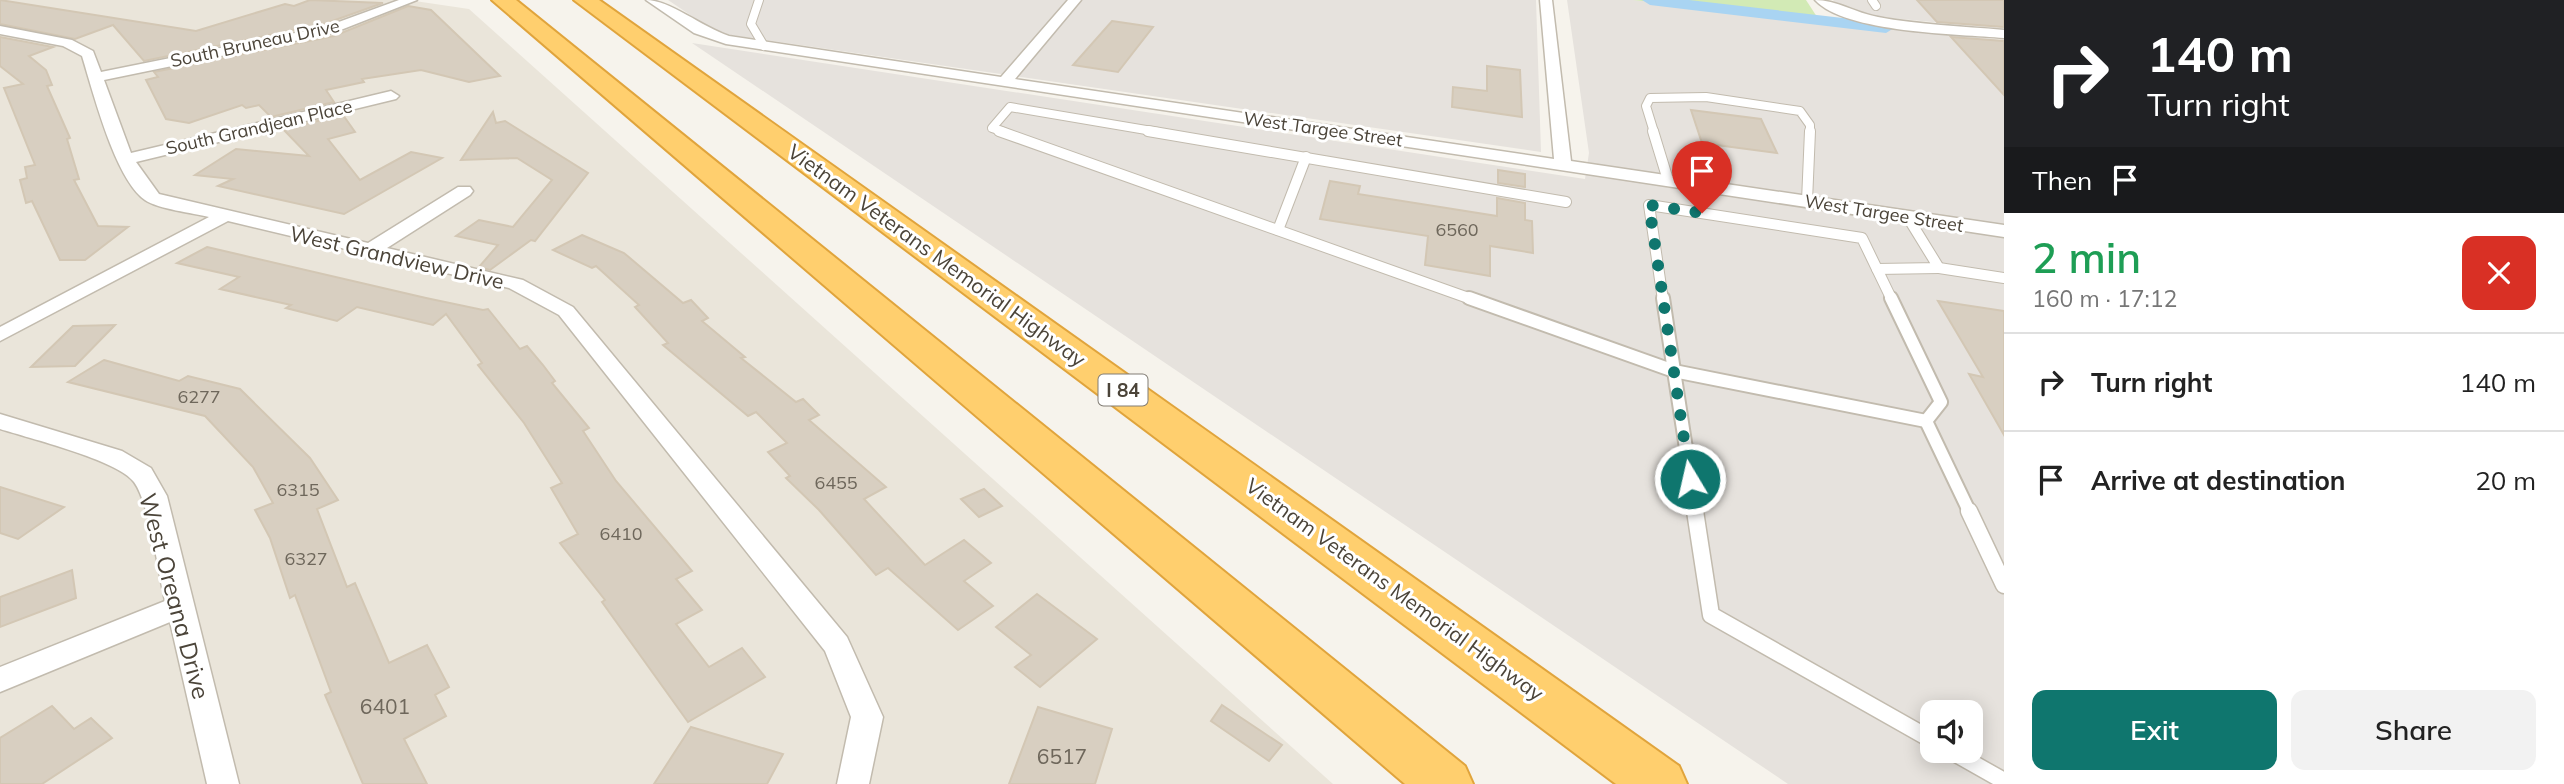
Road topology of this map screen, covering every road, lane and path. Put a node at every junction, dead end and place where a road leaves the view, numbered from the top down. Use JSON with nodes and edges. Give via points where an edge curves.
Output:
{"nodes":[{"id":1,"x":411,"y":0,"type":"edge"},
{"id":2,"x":503,"y":0,"type":"edge"},
{"id":3,"x":585,"y":0,"type":"edge"},
{"id":4,"x":652,"y":0,"type":"edge"},
{"id":5,"x":759,"y":0,"type":"edge"},
{"id":6,"x":1075,"y":0,"type":"edge"},
{"id":7,"x":1546,"y":0,"type":"edge"},
{"id":8,"x":1821,"y":0,"type":"edge"},
{"id":9,"x":0,"y":30,"type":"edge"},
{"id":10,"x":2004,"y":34,"type":"edge"},
{"id":11,"x":764,"y":46,"type":"junction"},
{"id":12,"x":96,"y":77,"type":"junction"},
{"id":13,"x":1004,"y":82,"type":"junction"},
{"id":14,"x":391,"y":96,"type":"dead end"},
{"id":15,"x":1306,"y":158,"type":"junction"},
{"id":16,"x":126,"y":159,"type":"junction"},
{"id":17,"x":1563,"y":164,"type":"junction"},
{"id":18,"x":1668,"y":180,"type":"junction"},
{"id":19,"x":464,"y":191,"type":"dead end"},
{"id":20,"x":1807,"y":201,"type":"junction"},
{"id":21,"x":1566,"y":202,"type":"dead end"},
{"id":22,"x":224,"y":216,"type":"junction"},
{"id":23,"x":1907,"y":216,"type":"junction"},
{"id":24,"x":1278,"y":230,"type":"junction"},
{"id":25,"x":2004,"y":231,"type":"edge"},
{"id":26,"x":369,"y":251,"type":"junction"},
{"id":27,"x":1939,"y":268,"type":"junction"},
{"id":28,"x":1877,"y":270,"type":"junction"},
{"id":29,"x":2004,"y":278,"type":"edge"},
{"id":30,"x":0,"y":335,"type":"edge"},
{"id":31,"x":1674,"y":371,"type":"junction"},
{"id":32,"x":0,"y":421,"type":"edge"},
{"id":33,"x":1926,"y":421,"type":"junction"},
{"id":34,"x":2004,"y":585,"type":"edge"},
{"id":35,"x":181,"y":606,"type":"junction"},
{"id":36,"x":0,"y":680,"type":"edge"},
{"id":37,"x":1920,"y":733,"type":"edge"},
{"id":38,"x":1972,"y":763,"type":"edge"},
{"id":39,"x":2004,"y":781,"type":"edge"},
{"id":40,"x":223,"y":784,"type":"edge"},
{"id":41,"x":853,"y":784,"type":"edge"},
{"id":42,"x":1445,"y":784,"type":"edge"},
{"id":43,"x":1659,"y":784,"type":"edge"}],
"edges":[{"from":1,"to":12,"type":"street","name":"South Bruneau Drive","via":[[328,30]]},
{"from":2,"to":42,"type":"highway"},
{"from":3,"to":43,"type":"highway","name":"Vietnam Veterans Memorial Highway","number":"I 84"},
{"from":4,"to":11,"type":"street","name":"West Targee Street","via":[[711,36]]},
{"from":5,"to":11,"type":"lane","via":[[751,24]]},
{"from":6,"to":13,"type":"street"},
{"from":7,"to":17,"type":"street"},
{"from":8,"to":10,"type":"street","via":[[1841,12],[1878,20]]},
{"from":9,"to":12,"type":"street","name":"West Grandview Drive","via":[[67,43],[88,54]]},
{"from":11,"to":13,"type":"street","name":"West Targee Street"},
{"from":12,"to":16,"type":"street","name":"West Grandview Drive"},
{"from":13,"to":17,"type":"street","name":"West Targee Street"},
{"from":14,"to":16,"type":"street","name":"South Grandjean Place"},
{"from":15,"to":21,"type":"lane"},
{"from":15,"to":24,"type":"lane"},
{"from":15,"to":24,"type":"lane","via":[[1010,107],[992,128]]},
{"from":16,"to":22,"type":"street","name":"West Grandview Drive","via":[[143,191],[153,198]]},
{"from":17,"to":18,"type":"street","name":"West Targee Street"},
{"from":18,"to":20,"type":"street","name":"West Targee Street"},
{"from":18,"to":20,"type":"lane","via":[[1646,106],[1650,98],[1671,95],[1764,105],[1800,111],[1810,125]]},
{"from":19,"to":26,"type":"street"},
{"from":20,"to":23,"type":"street","name":"West Targee Street"},
{"from":22,"to":26,"type":"street","name":"West Grandview Drive"},
{"from":22,"to":30,"type":"street"},
{"from":23,"to":25,"type":"street","name":"West Targee Street"},
{"from":23,"to":27,"type":"lane"},
{"from":24,"to":31,"type":"lane"},
{"from":26,"to":41,"type":"street","name":"West Grandview Drive","via":[[516,284],[566,312],[837,645],[867,718]]},
{"from":27,"to":28,"type":"lane"},
{"from":27,"to":29,"type":"lane"},
{"from":28,"to":31,"type":"lane","via":[[1862,239],[1649,205]]},
{"from":28,"to":33,"type":"lane","via":[[1941,402]]},
{"from":31,"to":33,"type":"lane"},
{"from":31,"to":37,"type":"lane","via":[[1712,615]]},
{"from":32,"to":35,"type":"street","name":"West Oreana Drive","via":[[113,457],[142,474],[154,496]]},
{"from":33,"to":34,"type":"lane"},
{"from":35,"to":36,"type":"street"},
{"from":35,"to":40,"type":"street","name":"West Oreana Drive"},
{"from":38,"to":39,"type":"lane"}]}
